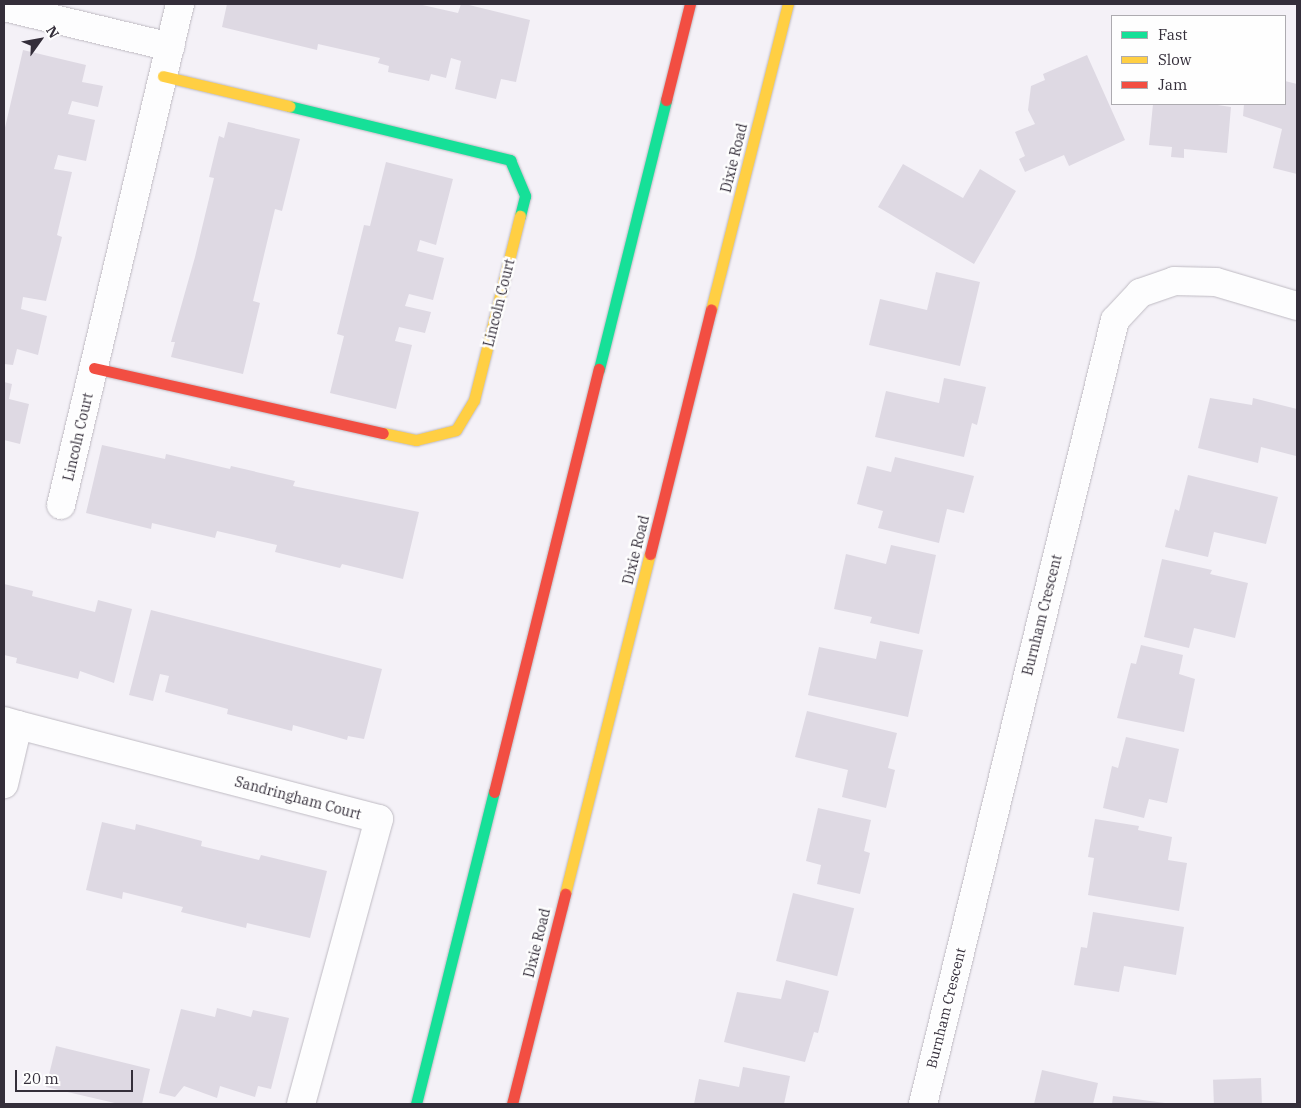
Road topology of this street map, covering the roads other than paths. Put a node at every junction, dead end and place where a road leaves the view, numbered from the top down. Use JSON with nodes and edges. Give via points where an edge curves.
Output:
{"nodes":[{"id":1,"x":180,"y":4,"type":"edge"},
{"id":2,"x":690,"y":4,"type":"edge"},
{"id":3,"x":788,"y":4,"type":"edge"},
{"id":4,"x":4,"y":7,"type":"edge"},
{"id":5,"x":170,"y":47,"type":"junction"},
{"id":6,"x":163,"y":76,"type":"junction"},
{"id":7,"x":1297,"y":306,"type":"edge"},
{"id":8,"x":94,"y":368,"type":"junction"},
{"id":9,"x":61,"y":505,"type":"dead end"},
{"id":10,"x":11,"y":723,"type":"edge"},
{"id":11,"x":4,"y":784,"type":"edge"},
{"id":12,"x":301,"y":1104,"type":"edge"},
{"id":13,"x":416,"y":1104,"type":"edge"},
{"id":14,"x":512,"y":1104,"type":"edge"},
{"id":15,"x":922,"y":1104,"type":"edge"}],
"edges":[{"from":1,"to":5,"type":"street","name":"Lincoln Court"},
{"from":2,"to":13,"type":"main road"},
{"from":3,"to":14,"type":"main road","name":"Dixie Road"},
{"from":4,"to":5,"type":"street"},
{"from":5,"to":6,"type":"street","name":"Lincoln Court"},
{"from":6,"to":8,"type":"street","name":"Lincoln Court"},
{"from":6,"to":8,"type":"main road","name":"Lincoln Court","via":[[510,160],[525,196],[474,400],[456,430],[416,440]]},
{"from":7,"to":15,"type":"street","name":"Burnham Crescent","via":[[1216,282],[1174,281],[1140,293],[1115,320]]},
{"from":8,"to":9,"type":"street","name":"Lincoln Court"},
{"from":10,"to":11,"type":"street","name":"Sandringham Court"},
{"from":10,"to":12,"type":"street","name":"Sandringham Court","via":[[378,819]]}]}
